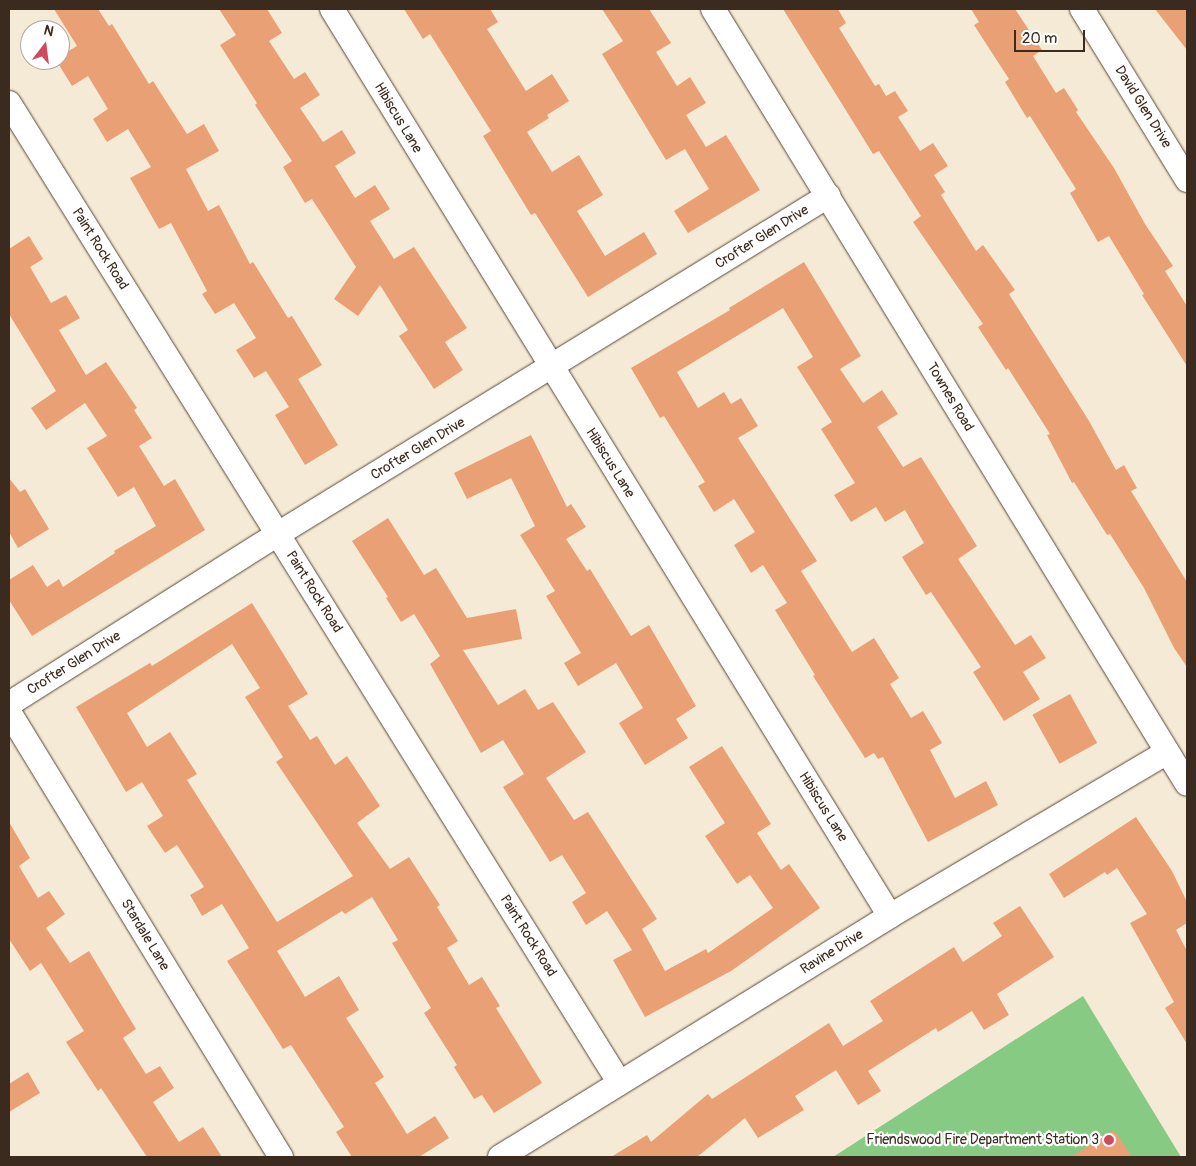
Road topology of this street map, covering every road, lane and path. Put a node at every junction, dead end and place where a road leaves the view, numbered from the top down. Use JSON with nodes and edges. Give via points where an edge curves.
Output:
{"nodes":[{"id":1,"x":332,"y":9,"type":"edge"},
{"id":2,"x":714,"y":9,"type":"edge"},
{"id":3,"x":1082,"y":9,"type":"edge"},
{"id":4,"x":9,"y":103,"type":"edge"},
{"id":5,"x":1187,"y":180,"type":"edge"},
{"id":6,"x":828,"y":196,"type":"junction"},
{"id":7,"x":552,"y":368,"type":"junction"},
{"id":8,"x":278,"y":534,"type":"junction"},
{"id":9,"x":9,"y":704,"type":"edge"},
{"id":10,"x":9,"y":712,"type":"edge"},
{"id":11,"x":1168,"y":752,"type":"junction"},
{"id":12,"x":1187,"y":784,"type":"edge"},
{"id":13,"x":890,"y":916,"type":"junction"},
{"id":14,"x":619,"y":1082,"type":"junction"},
{"id":15,"x":281,"y":1157,"type":"edge"},
{"id":16,"x":500,"y":1157,"type":"edge"}],
"edges":[{"from":1,"to":7,"type":"street","name":"Hibiscus Lane"},
{"from":2,"to":6,"type":"street","name":"Townes Road"},
{"from":3,"to":5,"type":"street","name":"David Glen Drive"},
{"from":4,"to":8,"type":"street","name":"Paint Rock Road"},
{"from":6,"to":7,"type":"street","name":"Crofter Glen Drive"},
{"from":6,"to":11,"type":"street","name":"Townes Road"},
{"from":7,"to":8,"type":"street","name":"Crofter Glen Drive"},
{"from":7,"to":13,"type":"street","name":"Hibiscus Lane"},
{"from":8,"to":9,"type":"street","name":"Crofter Glen Drive"},
{"from":8,"to":14,"type":"street","name":"Paint Rock Road"},
{"from":10,"to":15,"type":"street","name":"Stardale Lane"},
{"from":11,"to":12,"type":"street","name":"Townes Road"},
{"from":11,"to":13,"type":"street","name":"Ravine Drive"},
{"from":13,"to":14,"type":"street","name":"Ravine Drive"},
{"from":14,"to":16,"type":"street","name":"Ravine Drive"}]}
